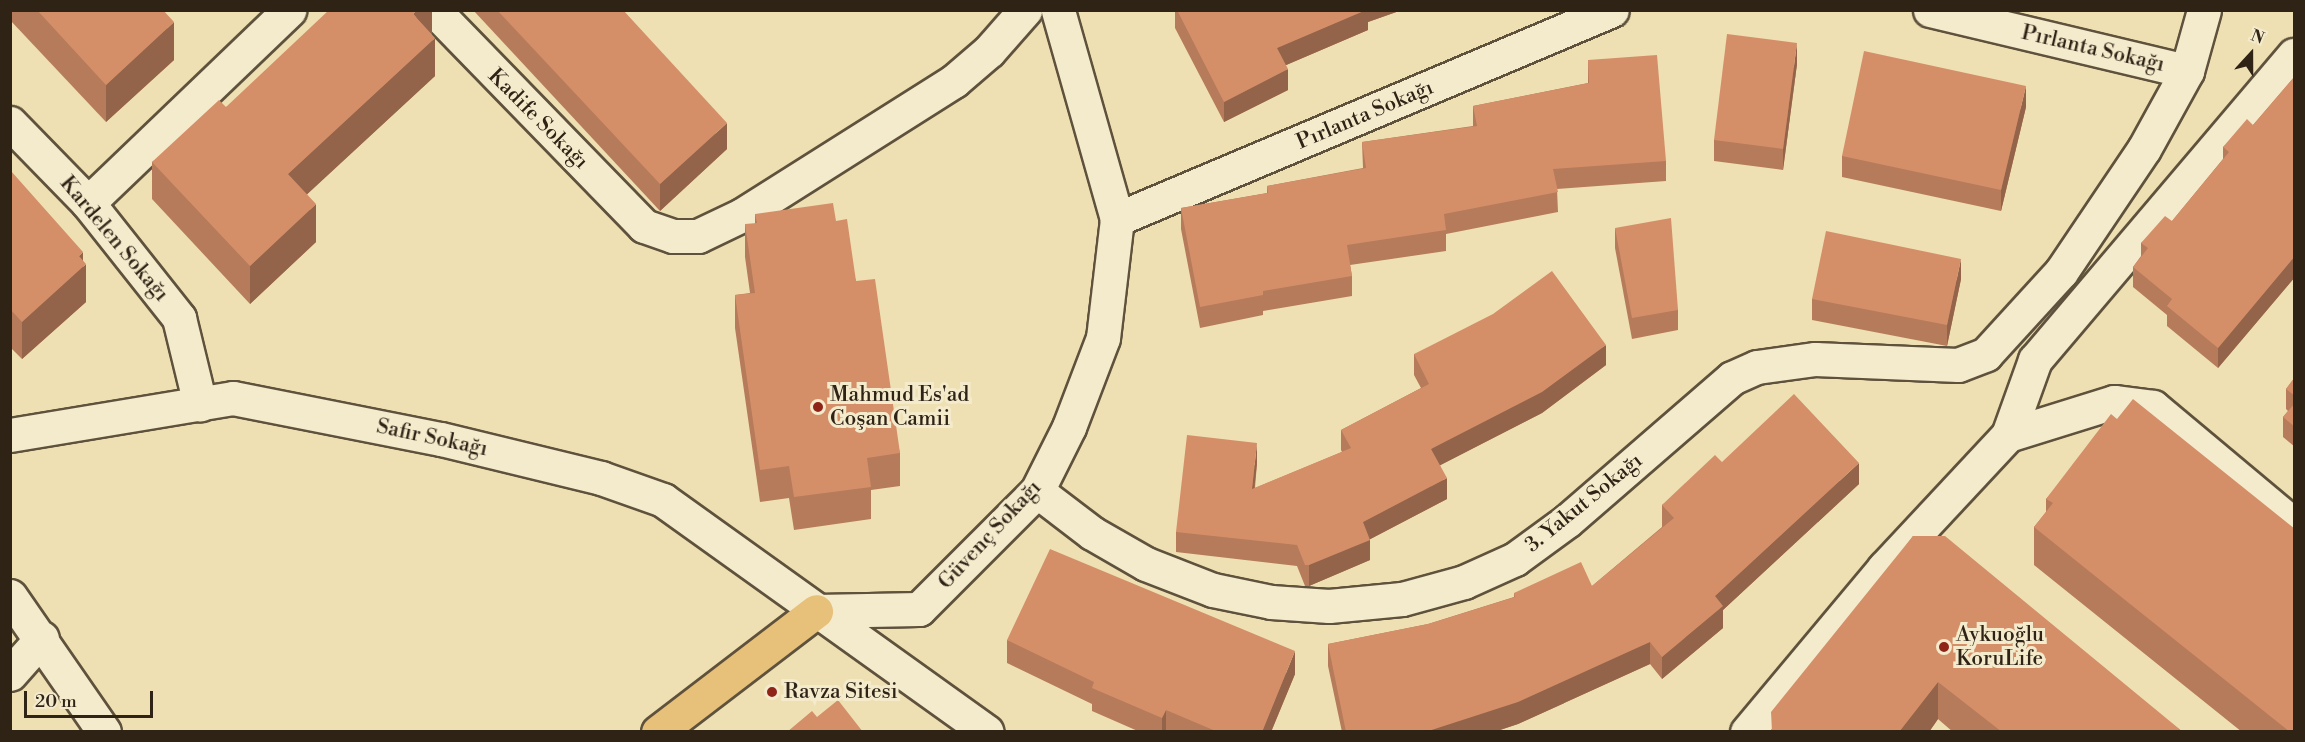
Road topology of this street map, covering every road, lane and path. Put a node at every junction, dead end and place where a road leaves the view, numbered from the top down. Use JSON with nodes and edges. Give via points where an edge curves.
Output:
{"nodes":[{"id":1,"x":289,"y":10,"type":"edge"},
{"id":2,"x":434,"y":10,"type":"edge"},
{"id":3,"x":1025,"y":10,"type":"edge"},
{"id":4,"x":1058,"y":10,"type":"edge"},
{"id":5,"x":1612,"y":10,"type":"edge"},
{"id":6,"x":1930,"y":10,"type":"edge"},
{"id":7,"x":2204,"y":10,"type":"edge"},
{"id":8,"x":2295,"y":55,"type":"edge"},
{"id":9,"x":2187,"y":71,"type":"junction"},
{"id":10,"x":14,"y":132,"type":"edge"},
{"id":11,"x":88,"y":203,"type":"junction"},
{"id":12,"x":1117,"y":219,"type":"junction"},
{"id":13,"x":200,"y":404,"type":"junction"},
{"id":14,"x":10,"y":435,"type":"edge"},
{"id":15,"x":2007,"y":435,"type":"junction"},
{"id":16,"x":1037,"y":491,"type":"junction"},
{"id":17,"x":2295,"y":525,"type":"edge"},
{"id":18,"x":10,"y":596,"type":"edge"},
{"id":19,"x":816,"y":611,"type":"junction"},
{"id":20,"x":42,"y":638,"type":"junction"},
{"id":21,"x":10,"y":674,"type":"edge"},
{"id":22,"x":104,"y":732,"type":"edge"},
{"id":23,"x":657,"y":732,"type":"edge"},
{"id":24,"x":987,"y":732,"type":"edge"},
{"id":25,"x":1747,"y":732,"type":"edge"}],
"edges":[{"from":1,"to":11,"type":"street"},
{"from":2,"to":3,"type":"street","name":"Kadife Sokağı","via":[[644,226],[673,236],[698,236],[742,214],[954,81],[989,51]]},
{"from":4,"to":12,"type":"street","name":"Güvenç Sokağı"},
{"from":5,"to":12,"type":"street","name":"Pırlanta Sokağı"},
{"from":6,"to":9,"type":"street","name":"Pırlanta Sokağı"},
{"from":7,"to":9,"type":"street"},
{"from":8,"to":15,"type":"street","via":[[2035,360]]},
{"from":9,"to":16,"type":"street","name":"3. Yakut Sokağı","via":[[2144,149],[2061,272],[1986,354],[1958,365],[1815,359],[1757,367],[1732,378],[1567,521],[1515,558],[1464,582],[1402,599],[1329,606],[1271,602],[1213,590],[1146,564],[1092,533]]},
{"from":10,"to":11,"type":"street","name":"Kardelen Sokağı"},
{"from":11,"to":13,"type":"street","name":"Kardelen Sokağı","via":[[179,318]]},
{"from":12,"to":16,"type":"street","name":"Güvenç Sokağı","via":[[1102,338],[1069,427]]},
{"from":13,"to":14,"type":"street","name":"Safir Sokağı"},
{"from":13,"to":19,"type":"street","name":"Safir Sokağı","via":[[233,398],[441,439],[601,478],[663,500]]},
{"from":15,"to":17,"type":"street","via":[[2114,402],[2153,407]]},
{"from":15,"to":25,"type":"street","via":[[1884,568]]},
{"from":16,"to":19,"type":"street","name":"Güvenç Sokağı","via":[[919,609]]},
{"from":18,"to":20,"type":"street"},
{"from":19,"to":23,"type":"main road"},
{"from":19,"to":24,"type":"street","name":"Safir Sokağı"},
{"from":20,"to":21,"type":"street"},
{"from":20,"to":22,"type":"street"}]}
